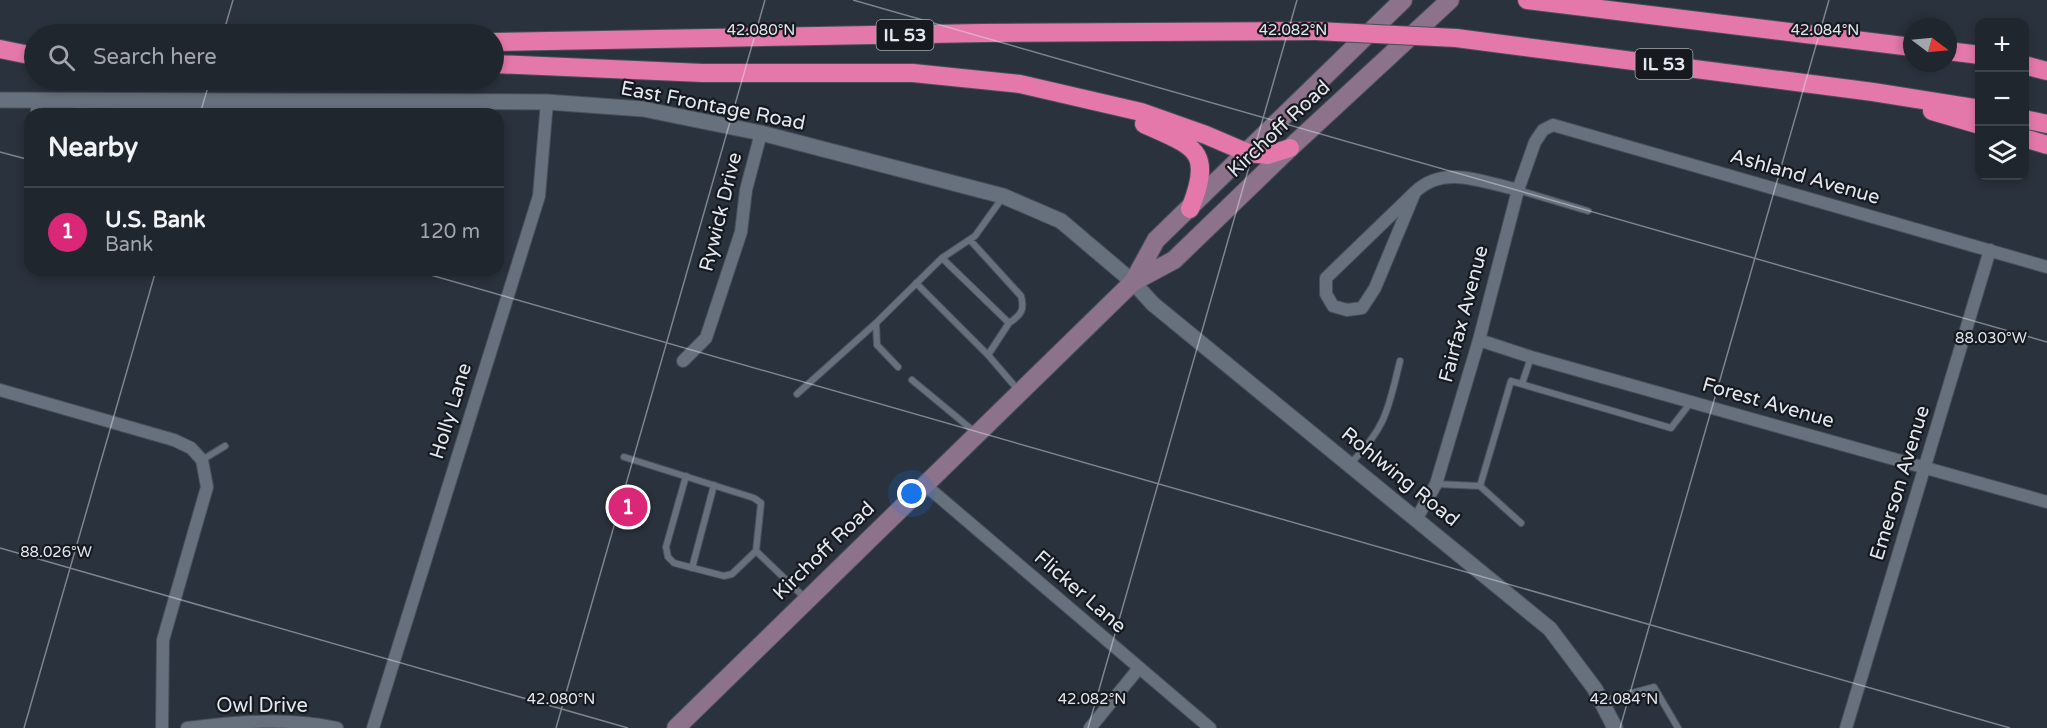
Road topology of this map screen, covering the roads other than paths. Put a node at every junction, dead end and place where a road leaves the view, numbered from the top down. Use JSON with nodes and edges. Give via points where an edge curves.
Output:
{"nodes":[{"id":1,"x":1403,"y":0,"type":"edge"},
{"id":2,"x":1450,"y":0,"type":"edge"},
{"id":3,"x":1527,"y":0,"type":"edge"},
{"id":4,"x":504,"y":42,"type":"edge"},
{"id":5,"x":1903,"y":46,"type":"edge"},
{"id":6,"x":24,"y":47,"type":"edge"},
{"id":7,"x":0,"y":48,"type":"edge"},
{"id":8,"x":1957,"y":52,"type":"edge"},
{"id":9,"x":24,"y":54,"type":"edge"},
{"id":10,"x":1975,"y":54,"type":"edge"},
{"id":11,"x":504,"y":64,"type":"edge"},
{"id":12,"x":2029,"y":66,"type":"edge"},
{"id":13,"x":2047,"y":70,"type":"edge"},
{"id":14,"x":1873,"y":92,"type":"junction"},
{"id":15,"x":1081,"y":98,"type":"junction"},
{"id":16,"x":0,"y":100,"type":"edge"},
{"id":17,"x":547,"y":102,"type":"junction"},
{"id":18,"x":37,"y":108,"type":"edge"},
{"id":19,"x":81,"y":108,"type":"edge"},
{"id":20,"x":317,"y":108,"type":"edge"},
{"id":21,"x":1975,"y":108,"type":"edge"},
{"id":22,"x":2029,"y":120,"type":"edge"},
{"id":23,"x":1975,"y":123,"type":"edge"},
{"id":24,"x":2047,"y":124,"type":"edge"},
{"id":25,"x":1553,"y":125,"type":"joint"},
{"id":26,"x":761,"y":133,"type":"junction"},
{"id":27,"x":2029,"y":139,"type":"edge"},
{"id":28,"x":2047,"y":145,"type":"edge"},
{"id":29,"x":1290,"y":148,"type":"junction"},
{"id":30,"x":1248,"y":153,"type":"junction"},
{"id":31,"x":1518,"y":190,"type":"junction"},
{"id":32,"x":1415,"y":192,"type":"junction"},
{"id":33,"x":1004,"y":196,"type":"junction"},
{"id":34,"x":1190,"y":209,"type":"junction"},
{"id":35,"x":1588,"y":211,"type":"dead end"},
{"id":36,"x":970,"y":240,"type":"junction"},
{"id":37,"x":1990,"y":250,"type":"junction"},
{"id":38,"x":942,"y":258,"type":"junction"},
{"id":39,"x":2047,"y":267,"type":"edge"},
{"id":40,"x":1132,"y":282,"type":"junction"},
{"id":41,"x":916,"y":283,"type":"junction"},
{"id":42,"x":876,"y":323,"type":"junction"},
{"id":43,"x":1009,"y":323,"type":"junction"},
{"id":44,"x":1479,"y":340,"type":"junction"},
{"id":45,"x":988,"y":355,"type":"junction"},
{"id":46,"x":1531,"y":357,"type":"junction"},
{"id":47,"x":683,"y":361,"type":"dead end"},
{"id":48,"x":1400,"y":361,"type":"dead end"},
{"id":49,"x":898,"y":367,"type":"dead end"},
{"id":50,"x":912,"y":380,"type":"dead end"},
{"id":51,"x":1522,"y":384,"type":"junction"},
{"id":52,"x":0,"y":390,"type":"edge"},
{"id":53,"x":1019,"y":392,"type":"junction"},
{"id":54,"x":797,"y":394,"type":"dead end"},
{"id":55,"x":1692,"y":402,"type":"junction"},
{"id":56,"x":976,"y":434,"type":"junction"},
{"id":57,"x":225,"y":446,"type":"dead end"},
{"id":58,"x":624,"y":457,"type":"dead end"},
{"id":59,"x":202,"y":460,"type":"junction"},
{"id":60,"x":1351,"y":463,"type":"junction"},
{"id":61,"x":1926,"y":467,"type":"junction"},
{"id":62,"x":686,"y":476,"type":"junction"},
{"id":63,"x":924,"y":484,"type":"junction"},
{"id":64,"x":1436,"y":484,"type":"junction"},
{"id":65,"x":714,"y":485,"type":"junction"},
{"id":66,"x":1480,"y":486,"type":"junction"},
{"id":67,"x":2047,"y":502,"type":"edge"},
{"id":68,"x":1417,"y":518,"type":"junction"},
{"id":69,"x":1521,"y":523,"type":"dead end"},
{"id":70,"x":756,"y":551,"type":"junction"},
{"id":71,"x":692,"y":568,"type":"junction"},
{"id":72,"x":807,"y":599,"type":"junction"},
{"id":73,"x":1139,"y":668,"type":"junction"},
{"id":74,"x":1602,"y":701,"type":"junction"},
{"id":75,"x":162,"y":728,"type":"edge"},
{"id":76,"x":187,"y":728,"type":"edge"},
{"id":77,"x":337,"y":728,"type":"edge"},
{"id":78,"x":372,"y":728,"type":"edge"},
{"id":79,"x":676,"y":728,"type":"edge"},
{"id":80,"x":1090,"y":728,"type":"edge"},
{"id":81,"x":1210,"y":728,"type":"edge"},
{"id":82,"x":1616,"y":728,"type":"edge"},
{"id":83,"x":1678,"y":728,"type":"edge"},
{"id":84,"x":1846,"y":728,"type":"edge"}],
"edges":[{"from":1,"to":30,"type":"main road","name":"Kirchoff Road"},
{"from":2,"to":29,"type":"main road","name":"Kirchoff Road"},
{"from":3,"to":5,"type":"highway","number":"IL 53"},
{"from":4,"to":14,"type":"highway","number":"IL 53","bridge":true,"via":[[1316,31],[1456,38]]},
{"from":6,"to":7,"type":"highway"},
{"from":7,"to":9,"type":"highway"},
{"from":8,"to":10,"type":"highway"},
{"from":11,"to":15,"type":"highway","via":[[703,73],[913,73],[1020,84]]},
{"from":12,"to":13,"type":"highway"},
{"from":14,"to":21,"type":"highway","number":"IL 53"},
{"from":14,"to":23,"type":"highway"},
{"from":15,"to":30,"type":"highway","via":[[1141,112]]},
{"from":15,"to":34,"type":"highway","via":[[1190,145],[1198,155],[1201,173]]},
{"from":16,"to":18,"type":"street","name":"East Frontage Road"},
{"from":17,"to":20,"type":"street","name":"East Frontage Road"},
{"from":17,"to":26,"type":"street","name":"East Frontage Road","via":[[643,109]]},
{"from":17,"to":78,"type":"street","name":"Holly Lane","via":[[539,196]]},
{"from":18,"to":19,"type":"street","name":"East Frontage Road"},
{"from":22,"to":24,"type":"highway"},
{"from":25,"to":31,"type":"street","name":"Fairfax Avenue","via":[[1543,130],[1535,142]]},
{"from":25,"to":37,"type":"street","name":"Ashland Avenue"},
{"from":26,"to":33,"type":"street","name":"East Frontage Road"},
{"from":26,"to":47,"type":"street","name":"Rywick Drive","via":[[746,190],[741,232],[706,338]]},
{"from":27,"to":28,"type":"highway"},
{"from":29,"to":30,"type":"highway","via":[[1268,155]]},
{"from":29,"to":40,"type":"main road","name":"Kirchoff Road","via":[[1174,260]]},
{"from":30,"to":34,"type":"main road","name":"Kirchoff Road"},
{"from":31,"to":32,"type":"street","via":[[1451,175],[1426,181]]},
{"from":31,"to":35,"type":"lane"},
{"from":31,"to":44,"type":"street","name":"Fairfax Avenue"},
{"from":32,"to":32,"type":"street","via":[[1326,278],[1326,294],[1333,306],[1347,310],[1362,308],[1375,288]]},
{"from":33,"to":36,"type":"lane"},
{"from":33,"to":40,"type":"street","name":"East Frontage Road","via":[[1060,221]]},
{"from":34,"to":40,"type":"main road","name":"Kirchoff Road","via":[[1156,240]]},
{"from":36,"to":38,"type":"lane"},
{"from":36,"to":43,"type":"lane","via":[[1021,296],[1024,306],[1020,315]]},
{"from":37,"to":39,"type":"street","name":"Ashland Avenue"},
{"from":37,"to":61,"type":"street","name":"Emerson Avenue"},
{"from":38,"to":41,"type":"lane"},
{"from":38,"to":43,"type":"lane"},
{"from":40,"to":53,"type":"main road","name":"Kirchoff Road"},
{"from":40,"to":60,"type":"street","name":"Rohlwing Road"},
{"from":41,"to":42,"type":"lane"},
{"from":41,"to":45,"type":"lane"},
{"from":42,"to":49,"type":"lane","via":[[877,345]]},
{"from":42,"to":54,"type":"lane"},
{"from":43,"to":45,"type":"lane"},
{"from":44,"to":46,"type":"street","name":"Forest Avenue"},
{"from":44,"to":64,"type":"street","name":"Fairfax Avenue"},
{"from":45,"to":53,"type":"lane"},
{"from":46,"to":51,"type":"lane"},
{"from":46,"to":55,"type":"street","name":"Forest Avenue"},
{"from":48,"to":60,"type":"lane","via":[[1386,418],[1374,440]]},
{"from":50,"to":56,"type":"lane"},
{"from":51,"to":55,"type":"lane","via":[[1671,428]]},
{"from":51,"to":66,"type":"lane","via":[[1511,381]]},
{"from":52,"to":59,"type":"street","via":[[174,440],[191,448]]},
{"from":53,"to":56,"type":"main road","name":"Kirchoff Road"},
{"from":55,"to":61,"type":"street","name":"Forest Avenue"},
{"from":56,"to":63,"type":"main road","name":"Kirchoff Road"},
{"from":57,"to":59,"type":"lane"},
{"from":58,"to":62,"type":"lane"},
{"from":59,"to":75,"type":"street","via":[[207,487],[163,640]]},
{"from":60,"to":68,"type":"street","name":"Rohlwing Road"},
{"from":61,"to":67,"type":"street","name":"Forest Avenue"},
{"from":61,"to":84,"type":"street","name":"Emerson Avenue"},
{"from":62,"to":65,"type":"lane"},
{"from":62,"to":71,"type":"lane","via":[[666,547],[674,562]]},
{"from":63,"to":72,"type":"main road","name":"Kirchoff Road"},
{"from":63,"to":73,"type":"street","name":"Flicker Lane"},
{"from":64,"to":66,"type":"lane"},
{"from":64,"to":68,"type":"street","name":"Fairfax Avenue"},
{"from":65,"to":70,"type":"lane","via":[[761,503]]},
{"from":65,"to":71,"type":"lane"},
{"from":66,"to":69,"type":"lane"},
{"from":68,"to":74,"type":"street","name":"Rohlwing Road","via":[[1551,629]]},
{"from":70,"to":71,"type":"lane","via":[[732,574],[724,576]]},
{"from":70,"to":72,"type":"lane"},
{"from":72,"to":79,"type":"main road","name":"Kirchoff Road"},
{"from":73,"to":80,"type":"street"},
{"from":73,"to":81,"type":"street","name":"Flicker Lane"},
{"from":74,"to":82,"type":"street","name":"Rohlwing Road"},
{"from":74,"to":83,"type":"lane","via":[[1653,687]]},
{"from":76,"to":77,"type":"street","name":"Owl Drive","via":[[276,722]]}]}
